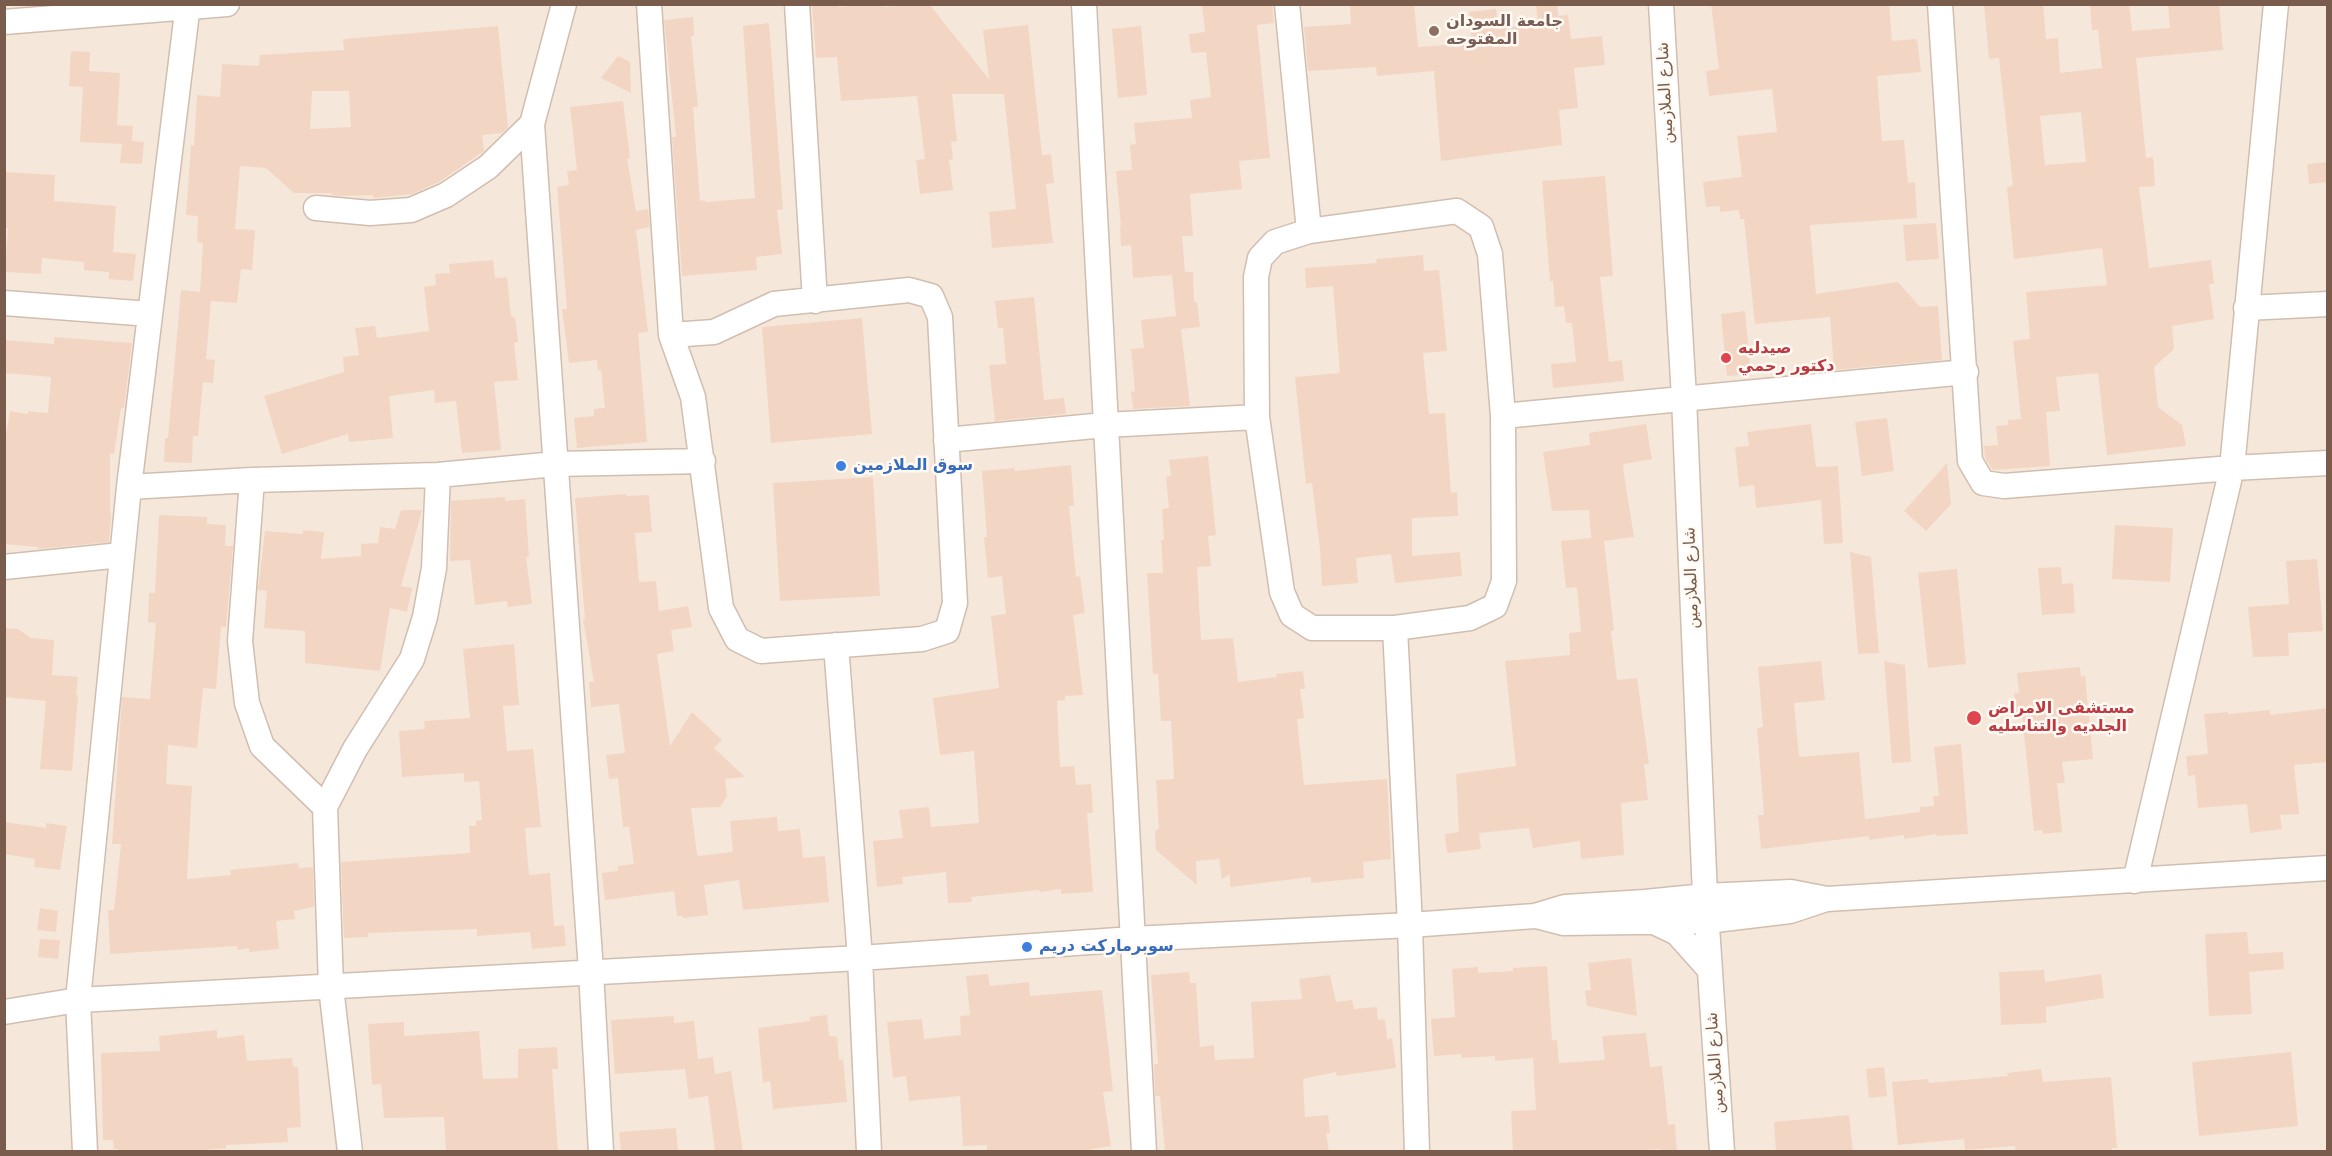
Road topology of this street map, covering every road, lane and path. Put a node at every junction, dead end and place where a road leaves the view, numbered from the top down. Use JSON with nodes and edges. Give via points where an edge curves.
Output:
{"nodes":[{"id":1,"x":227,"y":4,"type":"edge"},
{"id":2,"x":564,"y":4,"type":"edge"},
{"id":3,"x":649,"y":4,"type":"edge"},
{"id":4,"x":797,"y":4,"type":"edge"},
{"id":5,"x":1084,"y":4,"type":"edge"},
{"id":6,"x":1287,"y":4,"type":"edge"},
{"id":7,"x":1660,"y":4,"type":"edge"},
{"id":8,"x":1940,"y":4,"type":"edge"},
{"id":9,"x":2276,"y":4,"type":"edge"},
{"id":10,"x":188,"y":6,"type":"edge"},
{"id":11,"x":4,"y":22,"type":"edge"},
{"id":12,"x":532,"y":123,"type":"junction"},
{"id":13,"x":316,"y":208,"type":"dead end"},
{"id":14,"x":1309,"y":231,"type":"junction"},
{"id":15,"x":815,"y":302,"type":"junction"},
{"id":16,"x":4,"y":303,"type":"edge"},
{"id":17,"x":2328,"y":304,"type":"edge"},
{"id":18,"x":2246,"y":308,"type":"junction"},
{"id":19,"x":150,"y":314,"type":"junction"},
{"id":20,"x":670,"y":335,"type":"junction"},
{"id":21,"x":1966,"y":372,"type":"junction"},
{"id":22,"x":1684,"y":398,"type":"junction"},
{"id":23,"x":1503,"y":416,"type":"junction"},
{"id":24,"x":1257,"y":417,"type":"junction"},
{"id":25,"x":1105,"y":425,"type":"junction"},
{"id":26,"x":946,"y":440,"type":"junction"},
{"id":27,"x":703,"y":461,"type":"junction"},
{"id":28,"x":2328,"y":463,"type":"edge"},
{"id":29,"x":556,"y":464,"type":"junction"},
{"id":30,"x":2232,"y":468,"type":"junction"},
{"id":31,"x":438,"y":475,"type":"junction"},
{"id":32,"x":252,"y":480,"type":"junction"},
{"id":33,"x":129,"y":487,"type":"junction"},
{"id":34,"x":121,"y":555,"type":"junction"},
{"id":35,"x":4,"y":567,"type":"edge"},
{"id":36,"x":1395,"y":628,"type":"junction"},
{"id":37,"x":836,"y":645,"type":"junction"},
{"id":38,"x":325,"y":807,"type":"junction"},
{"id":39,"x":2328,"y":868,"type":"edge"},
{"id":40,"x":2135,"y":881,"type":"junction"},
{"id":41,"x":1705,"y":896,"type":"junction"},
{"id":42,"x":1827,"y":899,"type":"junction"},
{"id":43,"x":1535,"y":916,"type":"junction"},
{"id":44,"x":1707,"y":921,"type":"junction"},
{"id":45,"x":1654,"y":922,"type":"junction"},
{"id":46,"x":1410,"y":925,"type":"junction"},
{"id":47,"x":1133,"y":939,"type":"junction"},
{"id":48,"x":860,"y":957,"type":"junction"},
{"id":49,"x":1710,"y":970,"type":"junction"},
{"id":50,"x":591,"y":971,"type":"junction"},
{"id":51,"x":331,"y":987,"type":"junction"},
{"id":52,"x":78,"y":1000,"type":"junction"},
{"id":53,"x":4,"y":1012,"type":"edge"},
{"id":54,"x":85,"y":1152,"type":"edge"},
{"id":55,"x":350,"y":1152,"type":"edge"},
{"id":56,"x":601,"y":1152,"type":"edge"},
{"id":57,"x":869,"y":1152,"type":"edge"},
{"id":58,"x":1144,"y":1152,"type":"edge"},
{"id":59,"x":1417,"y":1152,"type":"edge"},
{"id":60,"x":1722,"y":1152,"type":"edge"}],
"edges":[{"from":1,"to":10,"type":"street"},
{"from":2,"to":12,"type":"street"},
{"from":3,"to":20,"type":"street"},
{"from":4,"to":15,"type":"street"},
{"from":5,"to":25,"type":"street"},
{"from":6,"to":14,"type":"street"},
{"from":7,"to":22,"type":"street","name":"شارع الملازمين"},
{"from":8,"to":21,"type":"street"},
{"from":9,"to":18,"type":"street"},
{"from":10,"to":11,"type":"street"},
{"from":10,"to":19,"type":"street"},
{"from":12,"to":13,"type":"street","via":[[488,167],[446,195],[411,210],[370,213]]},
{"from":12,"to":29,"type":"street"},
{"from":14,"to":23,"type":"street","via":[[1457,211],[1481,227],[1490,254]]},
{"from":14,"to":24,"type":"street","via":[[1275,242],[1260,258],[1256,277]]},
{"from":15,"to":20,"type":"street","via":[[774,304],[714,332]]},
{"from":15,"to":26,"type":"street","via":[[909,290],[931,296],[940,317]]},
{"from":16,"to":19,"type":"street"},
{"from":17,"to":18,"type":"street"},
{"from":18,"to":30,"type":"street"},
{"from":19,"to":33,"type":"street"},
{"from":20,"to":27,"type":"street","via":[[693,398]]},
{"from":21,"to":22,"type":"street"},
{"from":21,"to":30,"type":"street","via":[[1970,461],[1983,483],[2004,486]]},
{"from":22,"to":23,"type":"street"},
{"from":22,"to":41,"type":"street","name":"شارع الملازمين"},
{"from":23,"to":36,"type":"street","via":[[1504,581],[1495,606],[1470,618]]},
{"from":24,"to":25,"type":"street"},
{"from":24,"to":36,"type":"street","via":[[1282,591],[1292,615],[1312,628]]},
{"from":25,"to":26,"type":"street"},
{"from":25,"to":47,"type":"street"},
{"from":26,"to":37,"type":"street","via":[[955,603],[947,631],[922,639]]},
{"from":27,"to":29,"type":"street"},
{"from":27,"to":37,"type":"street","via":[[721,608],[737,639],[761,651]]},
{"from":28,"to":30,"type":"street"},
{"from":29,"to":31,"type":"street"},
{"from":29,"to":50,"type":"street"},
{"from":30,"to":40,"type":"street"},
{"from":31,"to":32,"type":"street"},
{"from":31,"to":38,"type":"street","via":[[434,568],[412,659],[355,749]]},
{"from":32,"to":33,"type":"street"},
{"from":32,"to":38,"type":"street","via":[[240,641],[248,703],[262,746]]},
{"from":33,"to":34,"type":"street"},
{"from":34,"to":35,"type":"street"},
{"from":34,"to":52,"type":"street"},
{"from":36,"to":46,"type":"street"},
{"from":37,"to":48,"type":"street"},
{"from":38,"to":51,"type":"street"},
{"from":39,"to":40,"type":"street"},
{"from":40,"to":42,"type":"street"},
{"from":41,"to":42,"type":"street","via":[[1791,892]]},
{"from":41,"to":43,"type":"street","via":[[1565,907]]},
{"from":41,"to":44,"type":"street","name":"شارع الملازمين"},
{"from":42,"to":44,"type":"street","via":[[1790,911]]},
{"from":43,"to":45,"type":"street","via":[[1563,923]]},
{"from":43,"to":46,"type":"street"},
{"from":44,"to":45,"type":"street"},
{"from":44,"to":49,"type":"street","name":"شارع الملازمين"},
{"from":45,"to":49,"type":"street","via":[[1677,933]]},
{"from":46,"to":47,"type":"street"},
{"from":46,"to":59,"type":"street"},
{"from":47,"to":48,"type":"street"},
{"from":47,"to":58,"type":"street"},
{"from":48,"to":50,"type":"street"},
{"from":48,"to":57,"type":"street"},
{"from":49,"to":60,"type":"street","name":"شارع الملازمين"},
{"from":50,"to":51,"type":"street"},
{"from":50,"to":56,"type":"street"},
{"from":51,"to":52,"type":"street"},
{"from":51,"to":55,"type":"street"},
{"from":52,"to":53,"type":"street"},
{"from":52,"to":54,"type":"street"}]}
